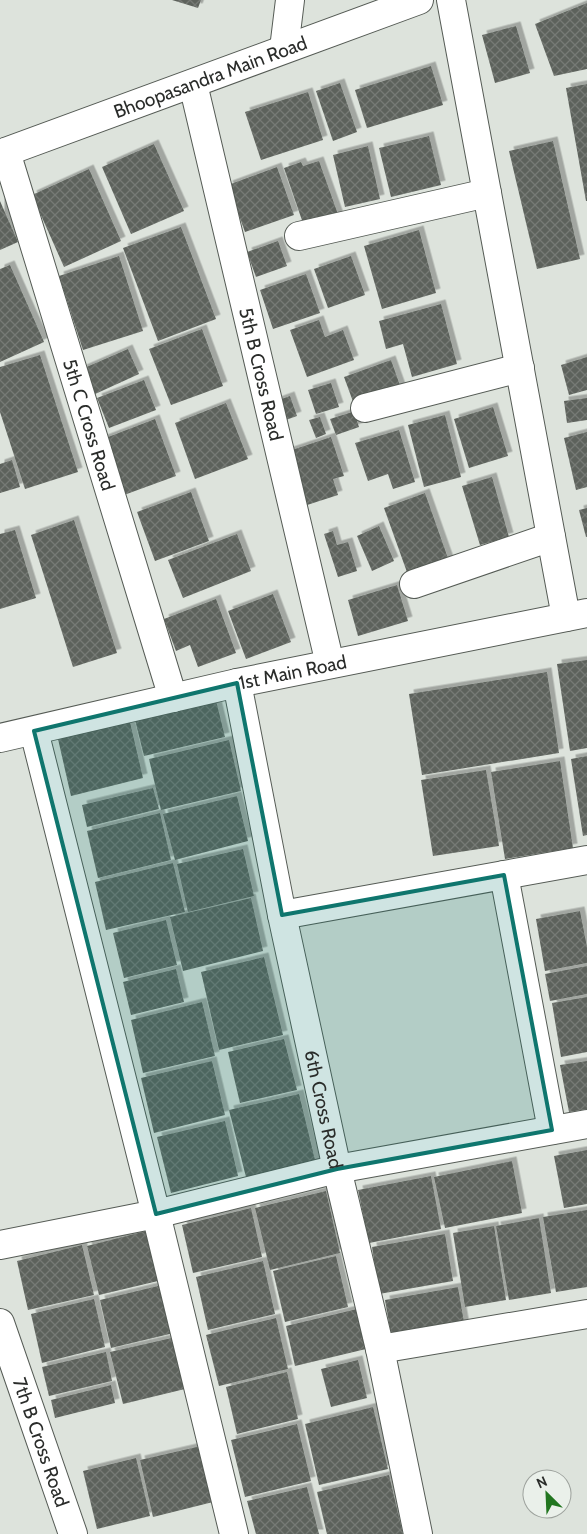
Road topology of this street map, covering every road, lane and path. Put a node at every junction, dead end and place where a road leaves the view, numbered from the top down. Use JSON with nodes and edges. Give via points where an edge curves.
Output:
{"nodes":[{"id":1,"x":290,"y":0,"type":"edge"},
{"id":2,"x":419,"y":0,"type":"edge"},
{"id":3,"x":451,"y":0,"type":"edge"},
{"id":4,"x":284,"y":49,"type":"junction"},
{"id":5,"x":193,"y":84,"type":"junction"},
{"id":6,"x":3,"y":153,"type":"edge"},
{"id":7,"x":487,"y":193,"type":"junction"},
{"id":8,"x":299,"y":236,"type":"dead end"},
{"id":9,"x":520,"y":368,"type":"junction"},
{"id":10,"x":364,"y":408,"type":"dead end"},
{"id":11,"x":551,"y":537,"type":"junction"},
{"id":12,"x":414,"y":584,"type":"dead end"},
{"id":13,"x":576,"y":615,"type":"edge"},
{"id":14,"x":330,"y":664,"type":"junction"},
{"id":15,"x":237,"y":683,"type":"junction"},
{"id":16,"x":173,"y":698,"type":"junction"},
{"id":17,"x":34,"y":731,"type":"junction"},
{"id":18,"x":0,"y":738,"type":"edge"},
{"id":19,"x":587,"y":860,"type":"edge"},
{"id":20,"x":504,"y":875,"type":"junction"},
{"id":21,"x":282,"y":915,"type":"junction"},
{"id":22,"x":587,"y":1124,"type":"edge"},
{"id":23,"x":552,"y":1130,"type":"junction"},
{"id":24,"x":337,"y":1169,"type":"junction"},
{"id":25,"x":156,"y":1214,"type":"junction"},
{"id":26,"x":0,"y":1245,"type":"edge"},
{"id":27,"x":587,"y":1314,"type":"edge"},
{"id":28,"x":0,"y":1323,"type":"edge"},
{"id":29,"x":380,"y":1349,"type":"junction"},
{"id":30,"x":73,"y":1534,"type":"edge"},
{"id":31,"x":234,"y":1534,"type":"edge"},
{"id":32,"x":418,"y":1534,"type":"edge"}],
"edges":[{"from":1,"to":4,"type":"street"},
{"from":2,"to":4,"type":"street","name":"Bhoopasandra Main Road"},
{"from":3,"to":7,"type":"street"},
{"from":4,"to":5,"type":"street","name":"Bhoopasandra Main Road"},
{"from":5,"to":6,"type":"street","name":"Bhoopasandra Main Road"},
{"from":5,"to":14,"type":"street","name":"5th B Cross Road"},
{"from":6,"to":16,"type":"street","name":"5th C Cross Road"},
{"from":7,"to":8,"type":"street"},
{"from":7,"to":9,"type":"street"},
{"from":9,"to":10,"type":"street"},
{"from":9,"to":11,"type":"street"},
{"from":11,"to":12,"type":"street"},
{"from":11,"to":13,"type":"street"},
{"from":13,"to":14,"type":"street","name":"1st Main Road"},
{"from":14,"to":15,"type":"street","name":"1st Main Road"},
{"from":15,"to":16,"type":"street","name":"1st Main Road"},
{"from":15,"to":21,"type":"street","name":"6th Cross Road"},
{"from":16,"to":17,"type":"street","name":"1st Main Road"},
{"from":17,"to":18,"type":"street","name":"1st Main Road"},
{"from":17,"to":25,"type":"street"},
{"from":19,"to":20,"type":"street"},
{"from":20,"to":21,"type":"street"},
{"from":20,"to":23,"type":"street"},
{"from":21,"to":24,"type":"street","name":"6th Cross Road"},
{"from":22,"to":23,"type":"street"},
{"from":23,"to":24,"type":"street"},
{"from":24,"to":25,"type":"street"},
{"from":24,"to":29,"type":"street","name":"6th Cross Road"},
{"from":25,"to":26,"type":"street"},
{"from":25,"to":31,"type":"street"},
{"from":27,"to":29,"type":"street"},
{"from":28,"to":30,"type":"street","name":"7th B Cross Road"},
{"from":29,"to":32,"type":"street","name":"6th Cross Road"}]}
